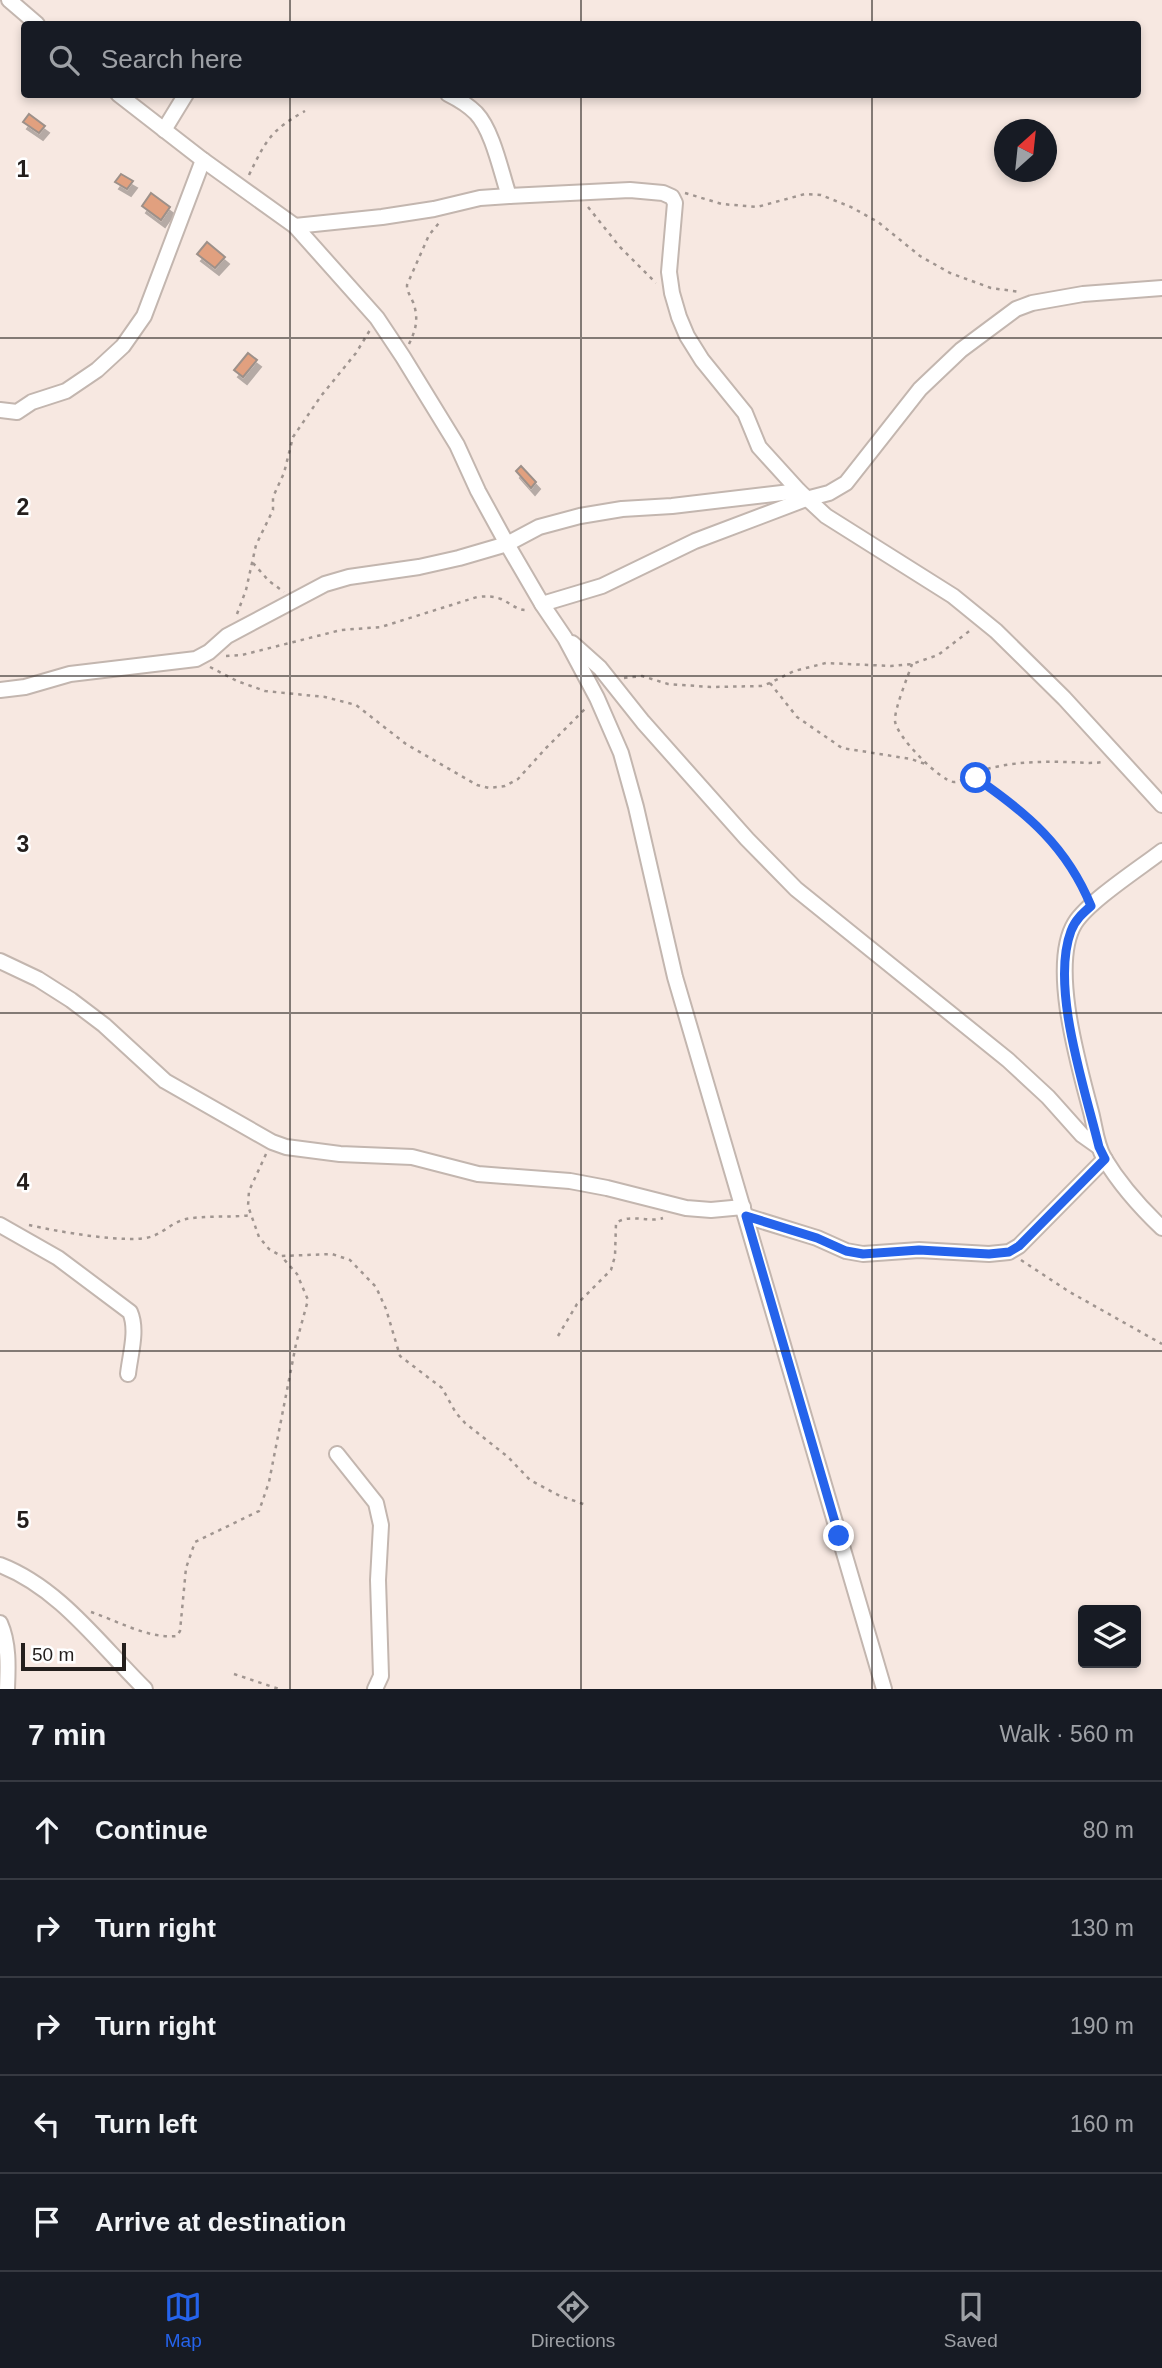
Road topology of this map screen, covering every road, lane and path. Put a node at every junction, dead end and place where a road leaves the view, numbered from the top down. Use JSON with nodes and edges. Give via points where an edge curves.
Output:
{"nodes":[{"id":1,"x":9,"y":0,"type":"edge"},
{"id":2,"x":34,"y":21,"type":"edge"},
{"id":3,"x":123,"y":98,"type":"edge"},
{"id":4,"x":184,"y":98,"type":"edge"},
{"id":5,"x":454,"y":98,"type":"edge"},
{"id":6,"x":305,"y":111,"type":"dead end"},
{"id":7,"x":164,"y":131,"type":"junction"},
{"id":8,"x":203,"y":160,"type":"junction"},
{"id":9,"x":243,"y":187,"type":"junction"},
{"id":10,"x":583,"y":191,"type":"junction"},
{"id":11,"x":509,"y":195,"type":"junction"},
{"id":12,"x":672,"y":197,"type":"junction"},
{"id":13,"x":454,"y":205,"type":"junction"},
{"id":14,"x":295,"y":226,"type":"junction"},
{"id":15,"x":660,"y":288,"type":"dead end"},
{"id":16,"x":1162,"y":288,"type":"edge"},
{"id":17,"x":1032,"y":303,"type":"junction"},
{"id":18,"x":377,"y":318,"type":"junction"},
{"id":19,"x":403,"y":357,"type":"junction"},
{"id":20,"x":0,"y":410,"type":"edge"},
{"id":21,"x":803,"y":495,"type":"junction"},
{"id":22,"x":507,"y":544,"type":"junction"},
{"id":23,"x":252,"y":562,"type":"junction"},
{"id":24,"x":296,"y":599,"type":"junction"},
{"id":25,"x":542,"y":604,"type":"junction"},
{"id":26,"x":983,"y":622,"type":"junction"},
{"id":27,"x":227,"y":636,"type":"junction"},
{"id":28,"x":565,"y":638,"type":"junction"},
{"id":29,"x":209,"y":652,"type":"junction"},
{"id":30,"x":196,"y":659,"type":"junction"},
{"id":31,"x":912,"y":664,"type":"junction"},
{"id":32,"x":613,"y":683,"type":"junction"},
{"id":33,"x":770,"y":683,"type":"junction"},
{"id":34,"x":0,"y":690,"type":"edge"},
{"id":35,"x":597,"y":698,"type":"junction"},
{"id":36,"x":1119,"y":758,"type":"junction"},
{"id":37,"x":931,"y":766,"type":"junction"},
{"id":38,"x":968,"y":775,"type":"junction"},
{"id":39,"x":1162,"y":805,"type":"edge"},
{"id":40,"x":1162,"y":851,"type":"edge"},
{"id":41,"x":1091,"y":906,"type":"junction"},
{"id":42,"x":0,"y":961,"type":"edge"},
{"id":43,"x":272,"y":1142,"type":"junction"},
{"id":44,"x":1102,"y":1153,"type":"junction"},
{"id":45,"x":686,"y":1208,"type":"junction"},
{"id":46,"x":744,"y":1212,"type":"junction"},
{"id":47,"x":251,"y":1215,"type":"junction"},
{"id":48,"x":21,"y":1223,"type":"dead end"},
{"id":49,"x":0,"y":1225,"type":"edge"},
{"id":50,"x":1162,"y":1228,"type":"edge"},
{"id":51,"x":1009,"y":1252,"type":"junction"},
{"id":52,"x":281,"y":1256,"type":"junction"},
{"id":53,"x":558,"y":1336,"type":"dead end"},
{"id":54,"x":1162,"y":1344,"type":"edge"},
{"id":55,"x":128,"y":1374,"type":"dead end"},
{"id":56,"x":337,"y":1454,"type":"dead end"},
{"id":57,"x":586,"y":1505,"type":"dead end"},
{"id":58,"x":0,"y":1565,"type":"edge"},
{"id":59,"x":83,"y":1609,"type":"dead end"},
{"id":60,"x":0,"y":1623,"type":"edge"},
{"id":61,"x":234,"y":1674,"type":"dead end"},
{"id":62,"x":7,"y":1689,"type":"edge"},
{"id":63,"x":145,"y":1689,"type":"edge"},
{"id":64,"x":279,"y":1689,"type":"edge"},
{"id":65,"x":375,"y":1689,"type":"edge"},
{"id":66,"x":884,"y":1689,"type":"edge"}],
"edges":[{"from":1,"to":2,"type":"street"},
{"from":3,"to":7,"type":"street"},
{"from":4,"to":7,"type":"street"},
{"from":5,"to":11,"type":"street","via":[[477,114]]},
{"from":6,"to":9,"type":"path","via":[[271,134]]},
{"from":7,"to":8,"type":"street"},
{"from":8,"to":9,"type":"street"},
{"from":8,"to":20,"type":"street","via":[[144,316],[123,346],[66,391],[17,412]]},
{"from":9,"to":14,"type":"street"},
{"from":10,"to":11,"type":"street"},
{"from":10,"to":12,"type":"street","via":[[630,190]]},
{"from":10,"to":15,"type":"path","via":[[590,212]]},
{"from":11,"to":13,"type":"street"},
{"from":12,"to":17,"type":"path","via":[[687,192],[722,204],[757,206],[805,194],[821,195],[878,222],[935,266],[991,288],[1022,292]]},
{"from":12,"to":21,"type":"street","via":[[672,293],[687,336],[745,413],[759,447]]},
{"from":13,"to":14,"type":"street"},
{"from":13,"to":19,"type":"path","via":[[429,235],[410,277],[407,292],[417,316]]},
{"from":14,"to":18,"type":"street"},
{"from":16,"to":17,"type":"street"},
{"from":17,"to":21,"type":"street","via":[[1000,319],[920,389],[846,483],[829,493]]},
{"from":18,"to":19,"type":"street"},
{"from":18,"to":23,"type":"path","via":[[293,437],[273,510]]},
{"from":19,"to":22,"type":"street","via":[[457,445]]},
{"from":21,"to":22,"type":"street","via":[[622,509],[539,527]]},
{"from":21,"to":25,"type":"street","via":[[602,586]]},
{"from":21,"to":26,"type":"street","via":[[826,516],[953,596]]},
{"from":22,"to":24,"type":"street","via":[[419,567],[349,577]]},
{"from":22,"to":25,"type":"street"},
{"from":23,"to":24,"type":"path","via":[[269,581]]},
{"from":23,"to":27,"type":"path"},
{"from":24,"to":27,"type":"street"},
{"from":25,"to":28,"type":"street"},
{"from":25,"to":29,"type":"path","via":[[523,611],[503,600],[477,597],[381,627],[341,630],[242,655]]},
{"from":26,"to":31,"type":"path","via":[[938,655]]},
{"from":26,"to":36,"type":"street","via":[[1065,698]]},
{"from":27,"to":29,"type":"street"},
{"from":28,"to":32,"type":"street"},
{"from":28,"to":35,"type":"street"},
{"from":29,"to":30,"type":"street"},
{"from":30,"to":34,"type":"street","via":[[70,674]]},
{"from":30,"to":35,"type":"path","via":[[265,691],[325,696],[356,705],[406,744],[489,788],[519,779]]},
{"from":31,"to":33,"type":"path","via":[[826,663]]},
{"from":31,"to":37,"type":"path","via":[[895,723],[902,738]]},
{"from":32,"to":33,"type":"path","via":[[642,676],[668,684],[711,687]]},
{"from":32,"to":44,"type":"street","via":[[796,889],[1008,1060]]},
{"from":33,"to":37,"type":"path","via":[[797,717],[842,748]]},
{"from":35,"to":46,"type":"street","via":[[621,753],[675,977]]},
{"from":36,"to":38,"type":"path","via":[[1086,764],[1008,764]]},
{"from":36,"to":39,"type":"street"},
{"from":37,"to":38,"type":"path","via":[[950,782]]},
{"from":38,"to":41,"type":"path","via":[[1017,808],[1060,849]]},
{"from":40,"to":41,"type":"street"},
{"from":41,"to":44,"type":"street","via":[[1076,920],[1065,968],[1075,1046]]},
{"from":42,"to":43,"type":"street","via":[[71,1000],[165,1080]]},
{"from":43,"to":45,"type":"street","via":[[340,1154],[412,1157],[478,1174],[570,1181]]},
{"from":43,"to":47,"type":"path","via":[[249,1191]]},
{"from":44,"to":50,"type":"street"},
{"from":44,"to":51,"type":"street"},
{"from":45,"to":46,"type":"street"},
{"from":45,"to":53,"type":"path","via":[[656,1220],[616,1223],[611,1270],[577,1304]]},
{"from":46,"to":51,"type":"street","via":[[863,1254]]},
{"from":46,"to":66,"type":"street"},
{"from":47,"to":48,"type":"path","via":[[190,1218],[152,1237],[132,1240]]},
{"from":47,"to":52,"type":"path","via":[[259,1237]]},
{"from":49,"to":55,"type":"street","via":[[58,1258],[130,1312],[133,1333]]},
{"from":51,"to":54,"type":"path"},
{"from":52,"to":57,"type":"path","via":[[332,1254],[350,1260],[376,1287],[400,1356],[442,1388],[465,1423],[530,1480]]},
{"from":52,"to":59,"type":"path","via":[[297,1274],[308,1300],[268,1489],[259,1511],[195,1542],[186,1568],[177,1636],[140,1630]]},
{"from":56,"to":65,"type":"street","via":[[376,1503],[381,1525],[381,1676]]},
{"from":58,"to":63,"type":"street","via":[[57,1600]]},
{"from":60,"to":62,"type":"street","via":[[7,1651]]},
{"from":61,"to":64,"type":"path"}]}
